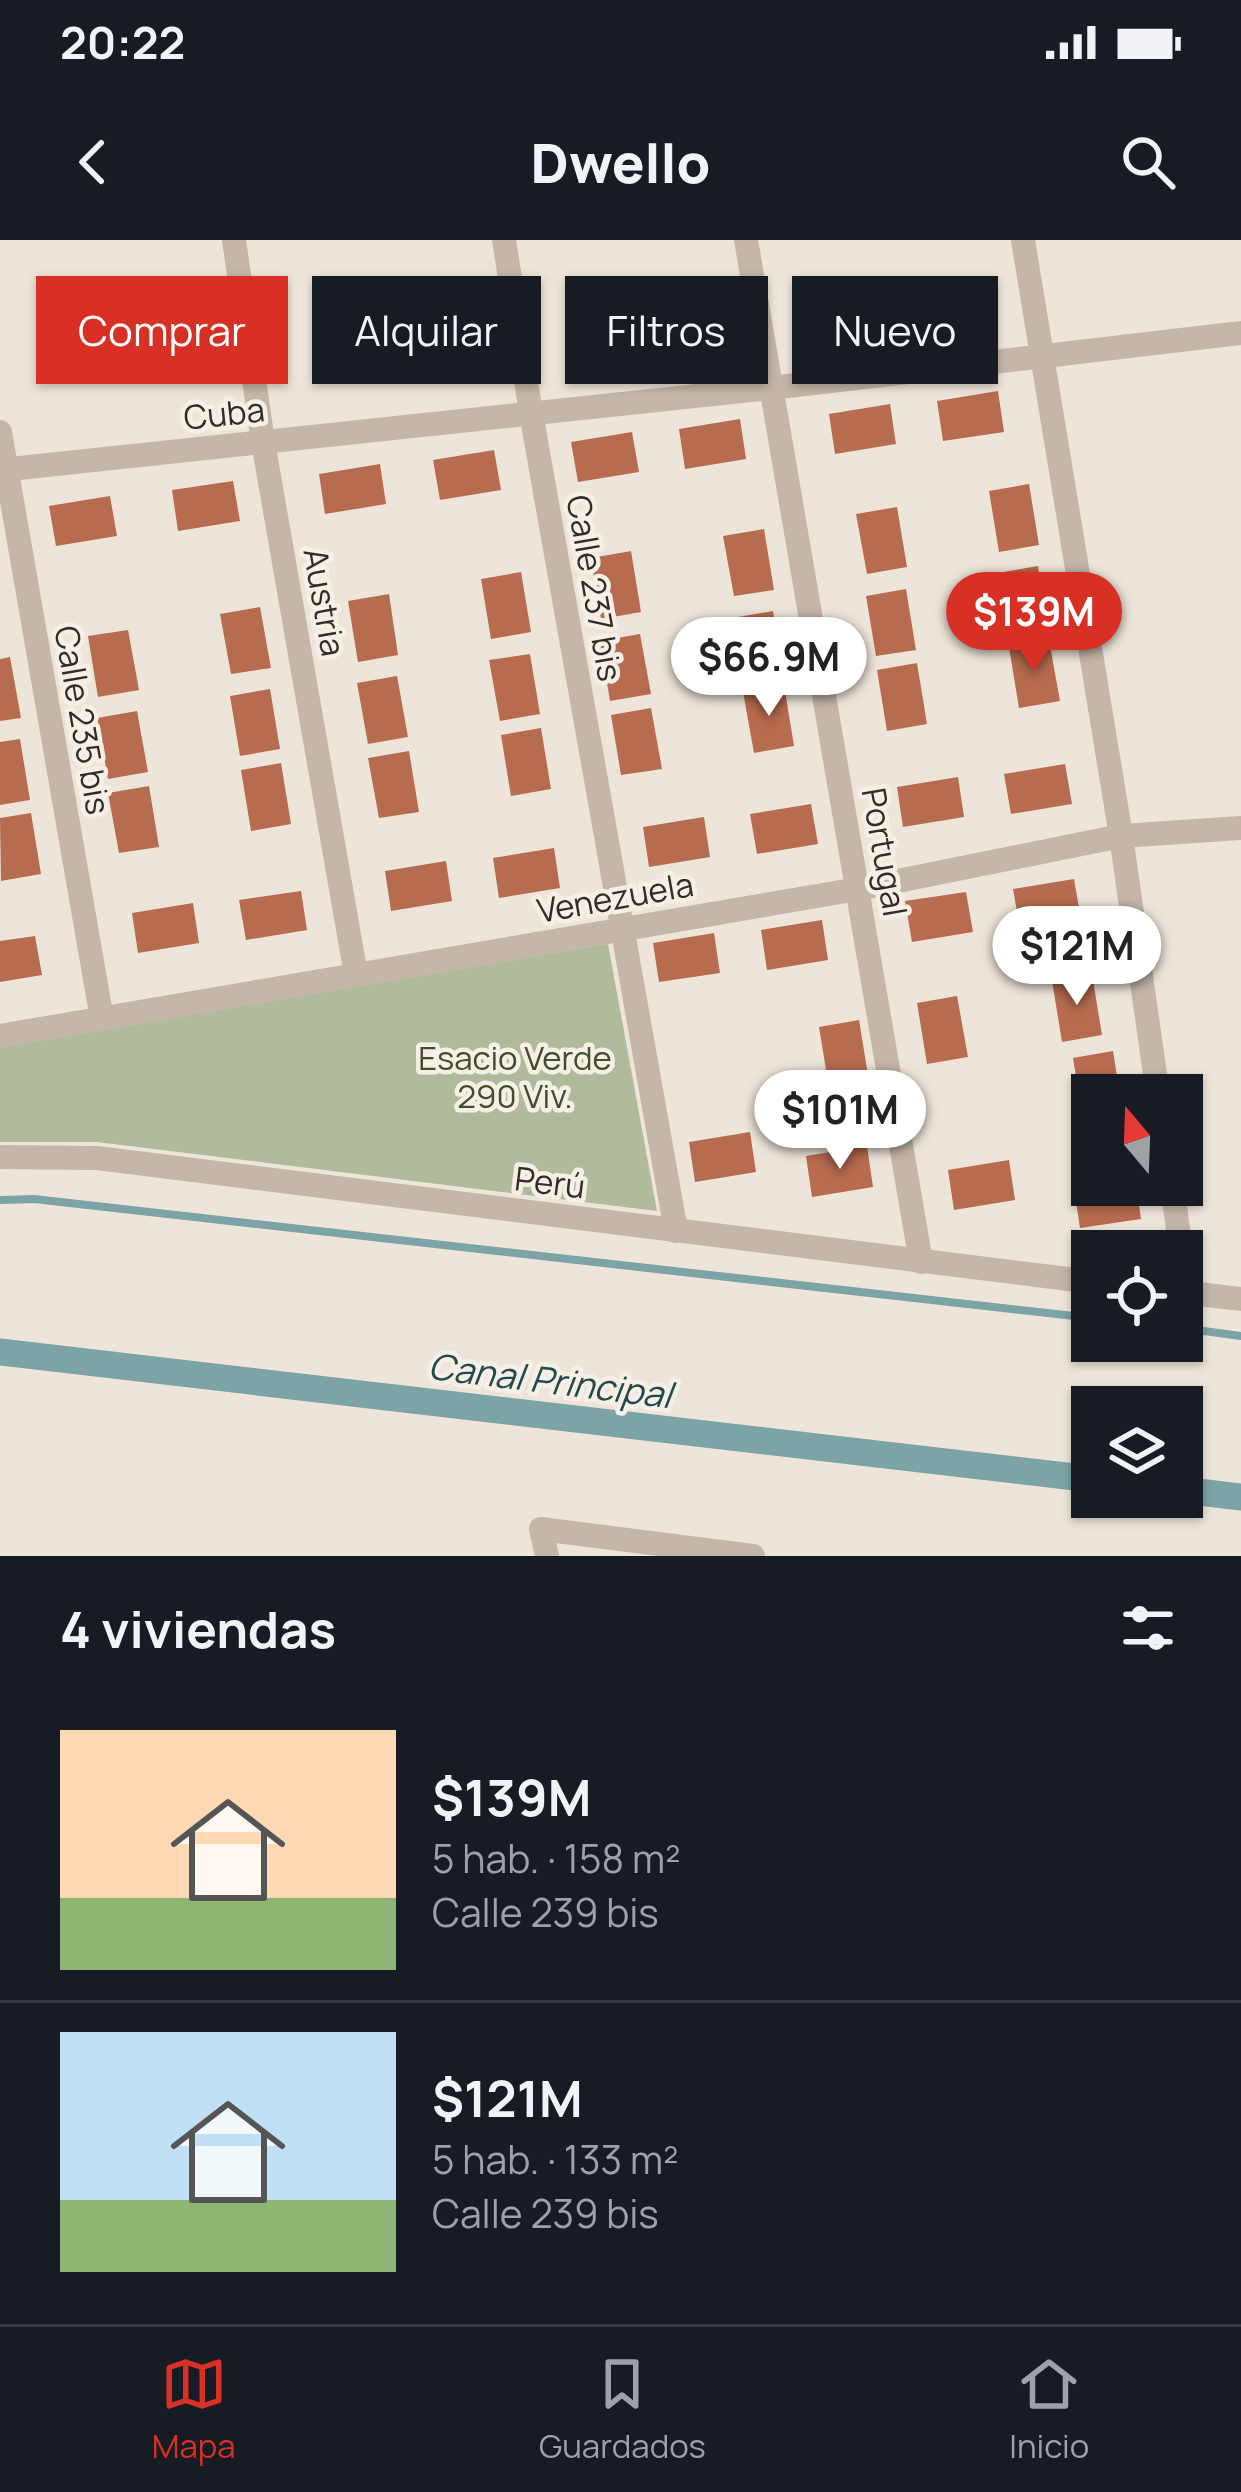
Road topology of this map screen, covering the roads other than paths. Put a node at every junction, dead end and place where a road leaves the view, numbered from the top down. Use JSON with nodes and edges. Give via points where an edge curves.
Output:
{"nodes":[{"id":1,"x":234,"y":240,"type":"edge"},
{"id":2,"x":504,"y":240,"type":"edge"},
{"id":3,"x":746,"y":240,"type":"edge"},
{"id":4,"x":1023,"y":240,"type":"edge"},
{"id":5,"x":1241,"y":332,"type":"edge"},
{"id":6,"x":1043,"y":356,"type":"junction"},
{"id":7,"x":771,"y":388,"type":"junction"},
{"id":8,"x":531,"y":413,"type":"junction"},
{"id":9,"x":0,"y":433,"type":"edge"},
{"id":10,"x":263,"y":442,"type":"junction"},
{"id":11,"x":3,"y":470,"type":"edge"},
{"id":12,"x":1241,"y":828,"type":"edge"},
{"id":13,"x":1120,"y":836,"type":"junction"},
{"id":14,"x":857,"y":890,"type":"junction"},
{"id":15,"x":622,"y":929,"type":"junction"},
{"id":16,"x":356,"y":975,"type":"junction"},
{"id":17,"x":102,"y":1019,"type":"junction"},
{"id":18,"x":0,"y":1036,"type":"edge"},
{"id":19,"x":1156,"y":1074,"type":"edge"},
{"id":20,"x":0,"y":1156,"type":"edge"},
{"id":21,"x":676,"y":1231,"type":"junction"},
{"id":22,"x":921,"y":1262,"type":"junction"},
{"id":23,"x":1071,"y":1280,"type":"edge"},
{"id":24,"x":1203,"y":1294,"type":"edge"},
{"id":25,"x":1241,"y":1299,"type":"edge"},
{"id":26,"x":548,"y":1556,"type":"edge"},
{"id":27,"x":753,"y":1556,"type":"edge"}],
"edges":[{"from":1,"to":10,"type":"street","name":"Austria"},
{"from":2,"to":8,"type":"street","name":"Calle 237 bis"},
{"from":3,"to":7,"type":"street","name":"Portugal"},
{"from":4,"to":6,"type":"street"},
{"from":5,"to":6,"type":"street","name":"Cuba"},
{"from":6,"to":7,"type":"street","name":"Cuba"},
{"from":6,"to":13,"type":"street"},
{"from":7,"to":8,"type":"street","name":"Cuba"},
{"from":7,"to":14,"type":"street","name":"Portugal"},
{"from":8,"to":10,"type":"street","name":"Cuba"},
{"from":8,"to":15,"type":"street","name":"Calle 237 bis"},
{"from":9,"to":11,"type":"street","name":"Calle 235 bis"},
{"from":10,"to":11,"type":"street","name":"Cuba"},
{"from":10,"to":16,"type":"street","name":"Austria"},
{"from":11,"to":17,"type":"street","name":"Calle 235 bis"},
{"from":12,"to":13,"type":"street","name":"Venezuela"},
{"from":13,"to":14,"type":"street","name":"Venezuela"},
{"from":13,"to":19,"type":"street"},
{"from":14,"to":15,"type":"street","name":"Venezuela"},
{"from":14,"to":22,"type":"street","name":"Portugal"},
{"from":15,"to":16,"type":"street","name":"Venezuela"},
{"from":15,"to":21,"type":"street","name":"Calle 237 bis"},
{"from":16,"to":17,"type":"street","name":"Venezuela"},
{"from":17,"to":18,"type":"street","name":"Venezuela"},
{"from":20,"to":21,"type":"street","name":"Perú","via":[[97,1158]]},
{"from":21,"to":22,"type":"street","name":"Perú"},
{"from":22,"to":23,"type":"street","name":"Perú"},
{"from":24,"to":25,"type":"street"},
{"from":26,"to":27,"type":"street","via":[[541,1529]]}]}
